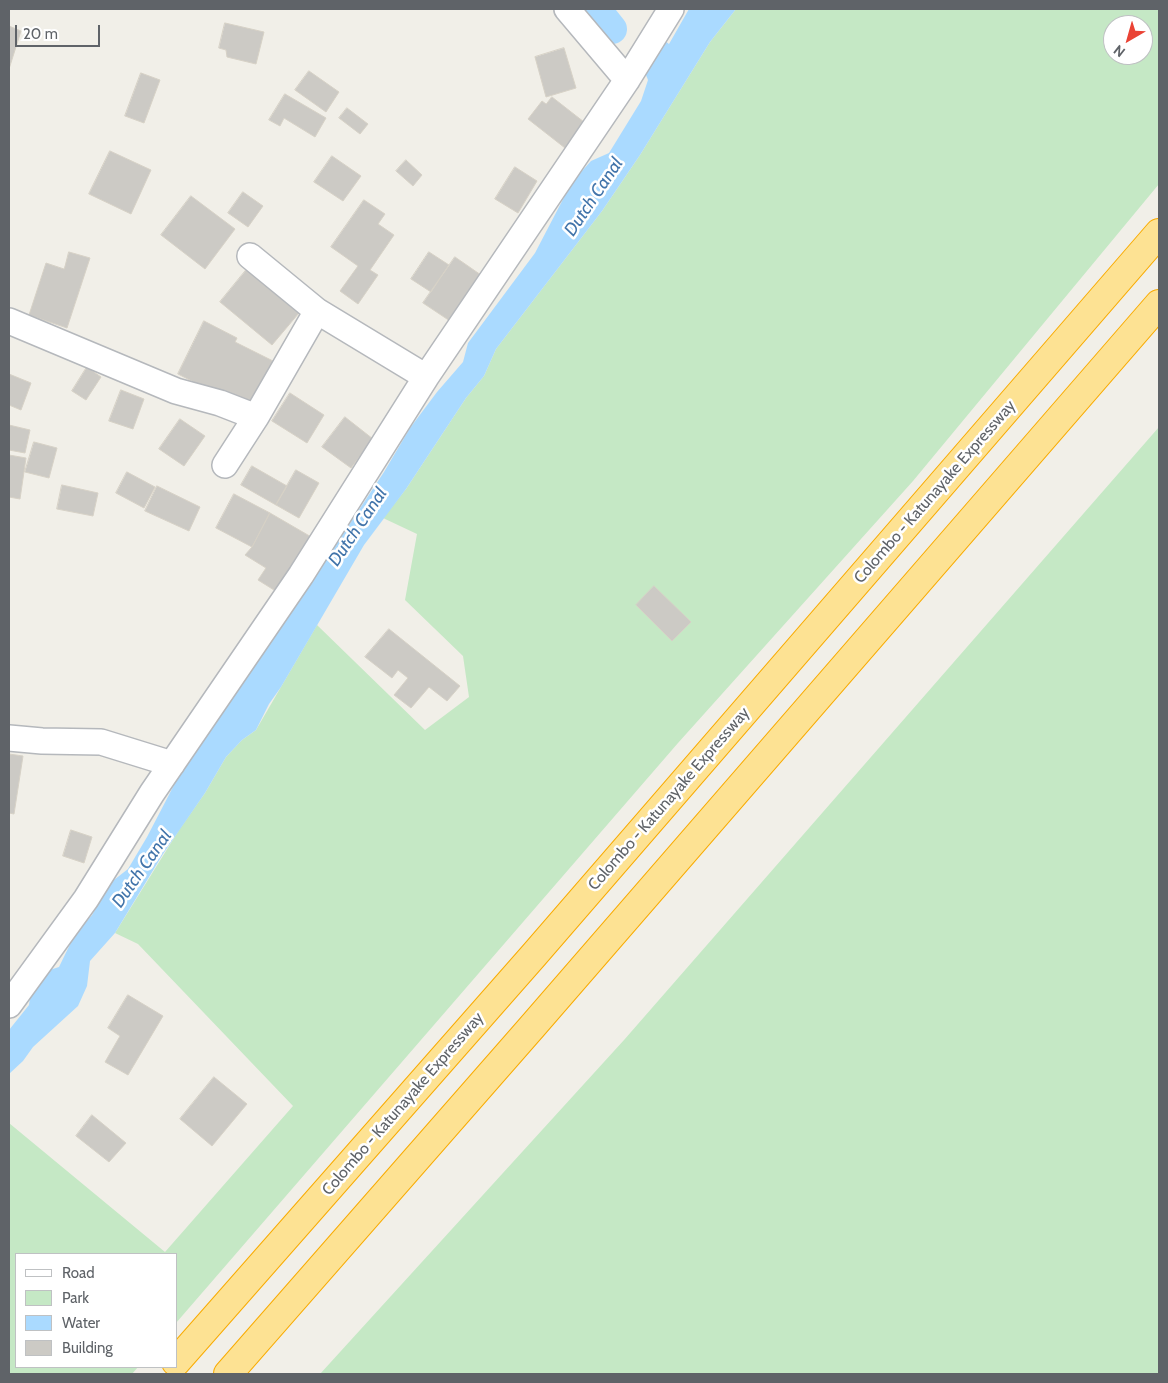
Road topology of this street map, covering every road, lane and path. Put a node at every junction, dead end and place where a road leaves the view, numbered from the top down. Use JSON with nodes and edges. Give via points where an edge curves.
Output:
{"nodes":[{"id":1,"x":567,"y":9,"type":"edge"},
{"id":2,"x":671,"y":9,"type":"edge"},
{"id":3,"x":627,"y":80,"type":"junction"},
{"id":4,"x":1159,"y":233,"type":"edge"},
{"id":5,"x":250,"y":256,"type":"dead end"},
{"id":6,"x":1159,"y":304,"type":"edge"},
{"id":7,"x":317,"y":311,"type":"junction"},
{"id":8,"x":9,"y":321,"type":"edge"},
{"id":9,"x":426,"y":377,"type":"junction"},
{"id":10,"x":256,"y":417,"type":"junction"},
{"id":11,"x":225,"y":466,"type":"dead end"},
{"id":12,"x":9,"y":738,"type":"edge"},
{"id":13,"x":172,"y":764,"type":"junction"},
{"id":14,"x":9,"y":1005,"type":"edge"},
{"id":15,"x":178,"y":1360,"type":"edge"},
{"id":16,"x":228,"y":1374,"type":"edge"}],
"edges":[{"from":1,"to":3,"type":"street"},
{"from":2,"to":3,"type":"street"},
{"from":3,"to":9,"type":"street"},
{"from":4,"to":15,"type":"highway","name":"Colombo - Katunayake Expressway","via":[[534,955]]},
{"from":5,"to":7,"type":"street"},
{"from":6,"to":16,"type":"highway"},
{"from":7,"to":9,"type":"street"},
{"from":7,"to":10,"type":"street"},
{"from":8,"to":10,"type":"street","via":[[176,391]]},
{"from":9,"to":13,"type":"street","via":[[301,575]]},
{"from":10,"to":11,"type":"street"},
{"from":12,"to":13,"type":"street","via":[[100,742]]},
{"from":13,"to":14,"type":"street","via":[[86,899]]}]}
